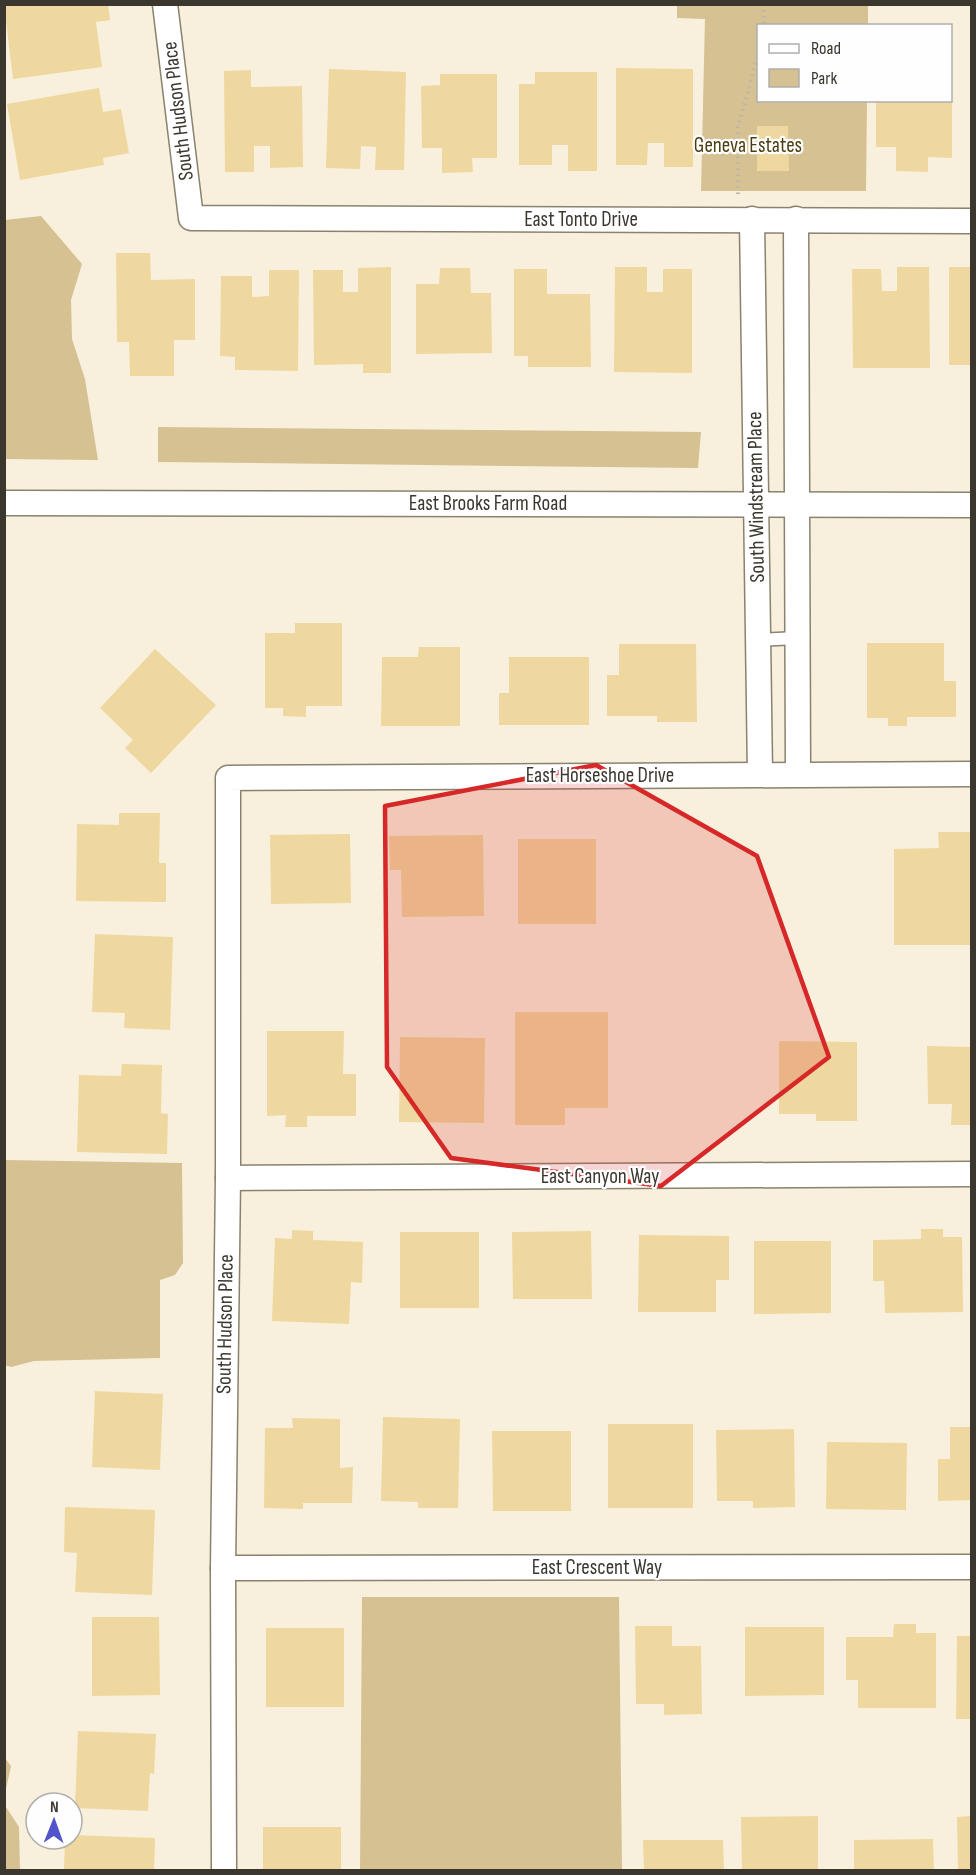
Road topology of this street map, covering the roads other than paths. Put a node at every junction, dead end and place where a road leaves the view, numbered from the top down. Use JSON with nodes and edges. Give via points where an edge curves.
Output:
{"nodes":[{"id":1,"x":165,"y":4,"type":"edge"},
{"id":2,"x":191,"y":218,"type":"joint"},
{"id":3,"x":746,"y":219,"type":"junction"},
{"id":4,"x":796,"y":219,"type":"junction"},
{"id":5,"x":972,"y":221,"type":"edge"},
{"id":6,"x":4,"y":503,"type":"edge"},
{"id":7,"x":797,"y":503,"type":"junction"},
{"id":8,"x":756,"y":504,"type":"junction"},
{"id":9,"x":972,"y":505,"type":"edge"},
{"id":10,"x":797,"y":638,"type":"junction"},
{"id":11,"x":758,"y":640,"type":"junction"},
{"id":12,"x":760,"y":774,"type":"junction"},
{"id":13,"x":798,"y":774,"type":"junction"},
{"id":14,"x":972,"y":774,"type":"edge"},
{"id":15,"x":228,"y":778,"type":"joint"},
{"id":16,"x":972,"y":1174,"type":"edge"},
{"id":17,"x":228,"y":1178,"type":"junction"},
{"id":18,"x":972,"y":1567,"type":"edge"},
{"id":19,"x":223,"y":1568,"type":"junction"},
{"id":20,"x":224,"y":1870,"type":"edge"}],
"edges":[{"from":1,"to":2,"type":"street","name":"South Hudson Place"},
{"from":2,"to":3,"type":"street","name":"East Tonto Drive"},
{"from":3,"to":4,"type":"street","name":"East Tonto Drive"},
{"from":3,"to":8,"type":"street","name":"South Windstream Place"},
{"from":4,"to":5,"type":"street","name":"East Tonto Drive"},
{"from":4,"to":7,"type":"street","name":"South Windstream Place"},
{"from":6,"to":8,"type":"street","name":"East Brooks Farm Road"},
{"from":7,"to":8,"type":"street","name":"East Brooks Farm Road"},
{"from":7,"to":9,"type":"street","name":"East Brooks Farm Road"},
{"from":7,"to":10,"type":"street","name":"South Windstream Place"},
{"from":8,"to":11,"type":"street","name":"South Windstream Place"},
{"from":10,"to":11,"type":"lane"},
{"from":10,"to":13,"type":"street","name":"South Windstream Place"},
{"from":11,"to":12,"type":"street","name":"South Windstream Place"},
{"from":12,"to":13,"type":"street","name":"East Horseshoe Drive"},
{"from":12,"to":15,"type":"street","name":"East Horseshoe Drive"},
{"from":13,"to":14,"type":"street","name":"East Horseshoe Drive"},
{"from":15,"to":17,"type":"street","name":"South Hudson Place"},
{"from":16,"to":17,"type":"street","name":"East Canyon Way"},
{"from":17,"to":19,"type":"street","name":"South Hudson Place"},
{"from":18,"to":19,"type":"street","name":"East Crescent Way"},
{"from":19,"to":20,"type":"street","name":"South Hudson Place"}]}
